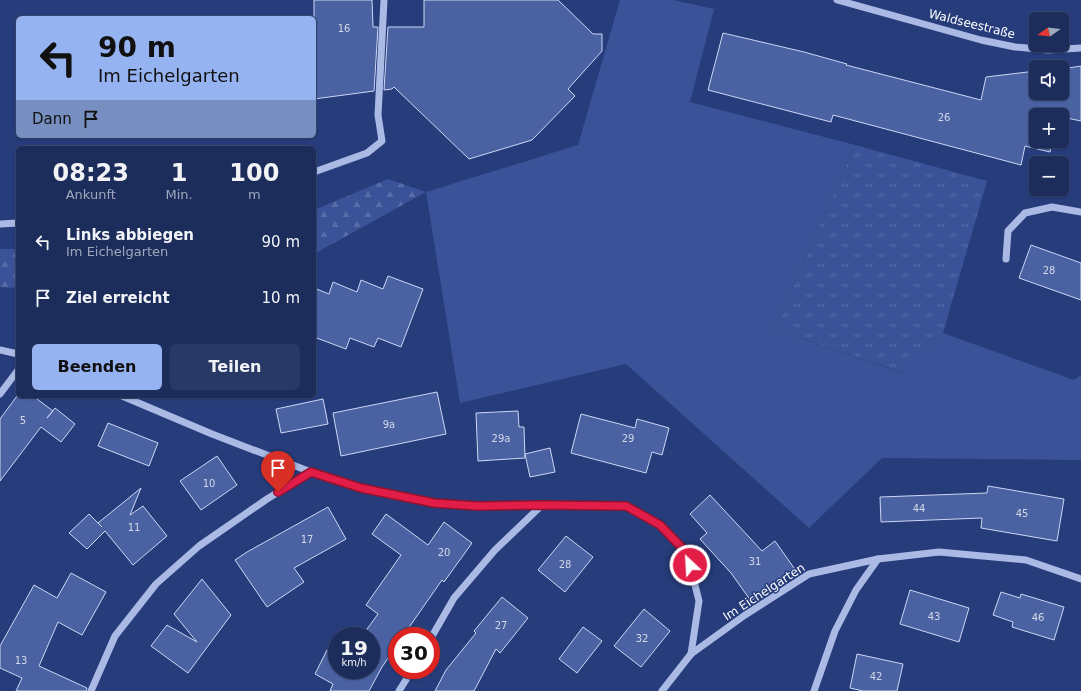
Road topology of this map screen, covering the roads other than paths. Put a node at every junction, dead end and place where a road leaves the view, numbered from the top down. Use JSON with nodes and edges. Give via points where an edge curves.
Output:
{"nodes":[{"id":1,"x":384,"y":0,"type":"edge"},
{"id":2,"x":837,"y":0,"type":"edge"},
{"id":3,"x":1081,"y":48,"type":"edge"},
{"id":4,"x":316,"y":171,"type":"edge"},
{"id":5,"x":1081,"y":212,"type":"edge"},
{"id":6,"x":16,"y":223,"type":"edge"},
{"id":7,"x":0,"y":224,"type":"edge"},
{"id":8,"x":1006,"y":259,"type":"dead end"},
{"id":9,"x":0,"y":350,"type":"edge"},
{"id":10,"x":16,"y":354,"type":"edge"},
{"id":11,"x":16,"y":373,"type":"edge"},
{"id":12,"x":0,"y":394,"type":"edge"},
{"id":13,"x":127,"y":398,"type":"edge"},
{"id":14,"x":311,"y":472,"type":"junction"},
{"id":15,"x":542,"y":505,"type":"junction"},
{"id":16,"x":878,"y":559,"type":"junction"},
{"id":17,"x":1081,"y":579,"type":"edge"},
{"id":18,"x":437,"y":627,"type":"edge"},
{"id":19,"x":691,"y":654,"type":"junction"},
{"id":20,"x":406,"y":679,"type":"edge"},
{"id":21,"x":91,"y":691,"type":"edge"},
{"id":22,"x":399,"y":691,"type":"edge"},
{"id":23,"x":662,"y":691,"type":"edge"},
{"id":24,"x":814,"y":691,"type":"edge"}],
"edges":[{"from":1,"to":4,"type":"street","via":[[378,115],[382,141],[367,153]]},
{"from":2,"to":3,"type":"street","name":"Waldseestraße","via":[[1008,46],[1048,50]]},
{"from":5,"to":8,"type":"street","via":[[1052,207],[1025,213],[1008,231]]},
{"from":6,"to":7,"type":"street"},
{"from":9,"to":10,"type":"street"},
{"from":11,"to":12,"type":"street"},
{"from":13,"to":14,"type":"street","name":"Im Eichelgarten"},
{"from":14,"to":15,"type":"street","name":"Im Eichelgarten","via":[[361,488],[434,503],[477,506]]},
{"from":14,"to":21,"type":"street","via":[[199,546],[156,584],[115,636]]},
{"from":15,"to":18,"type":"street","via":[[495,550],[454,598]]},
{"from":15,"to":19,"type":"street","name":"Im Eichelgarten","via":[[626,506],[660,525],[687,553],[699,601]]},
{"from":16,"to":17,"type":"street","name":"Im Eichelgarten","via":[[939,552],[1018,559]]},
{"from":16,"to":19,"type":"street","name":"Im Eichelgarten","via":[[809,574]]},
{"from":16,"to":24,"type":"street","via":[[856,590],[835,631]]},
{"from":19,"to":23,"type":"street","name":"Im Eichelgarten"},
{"from":20,"to":22,"type":"street"}]}
